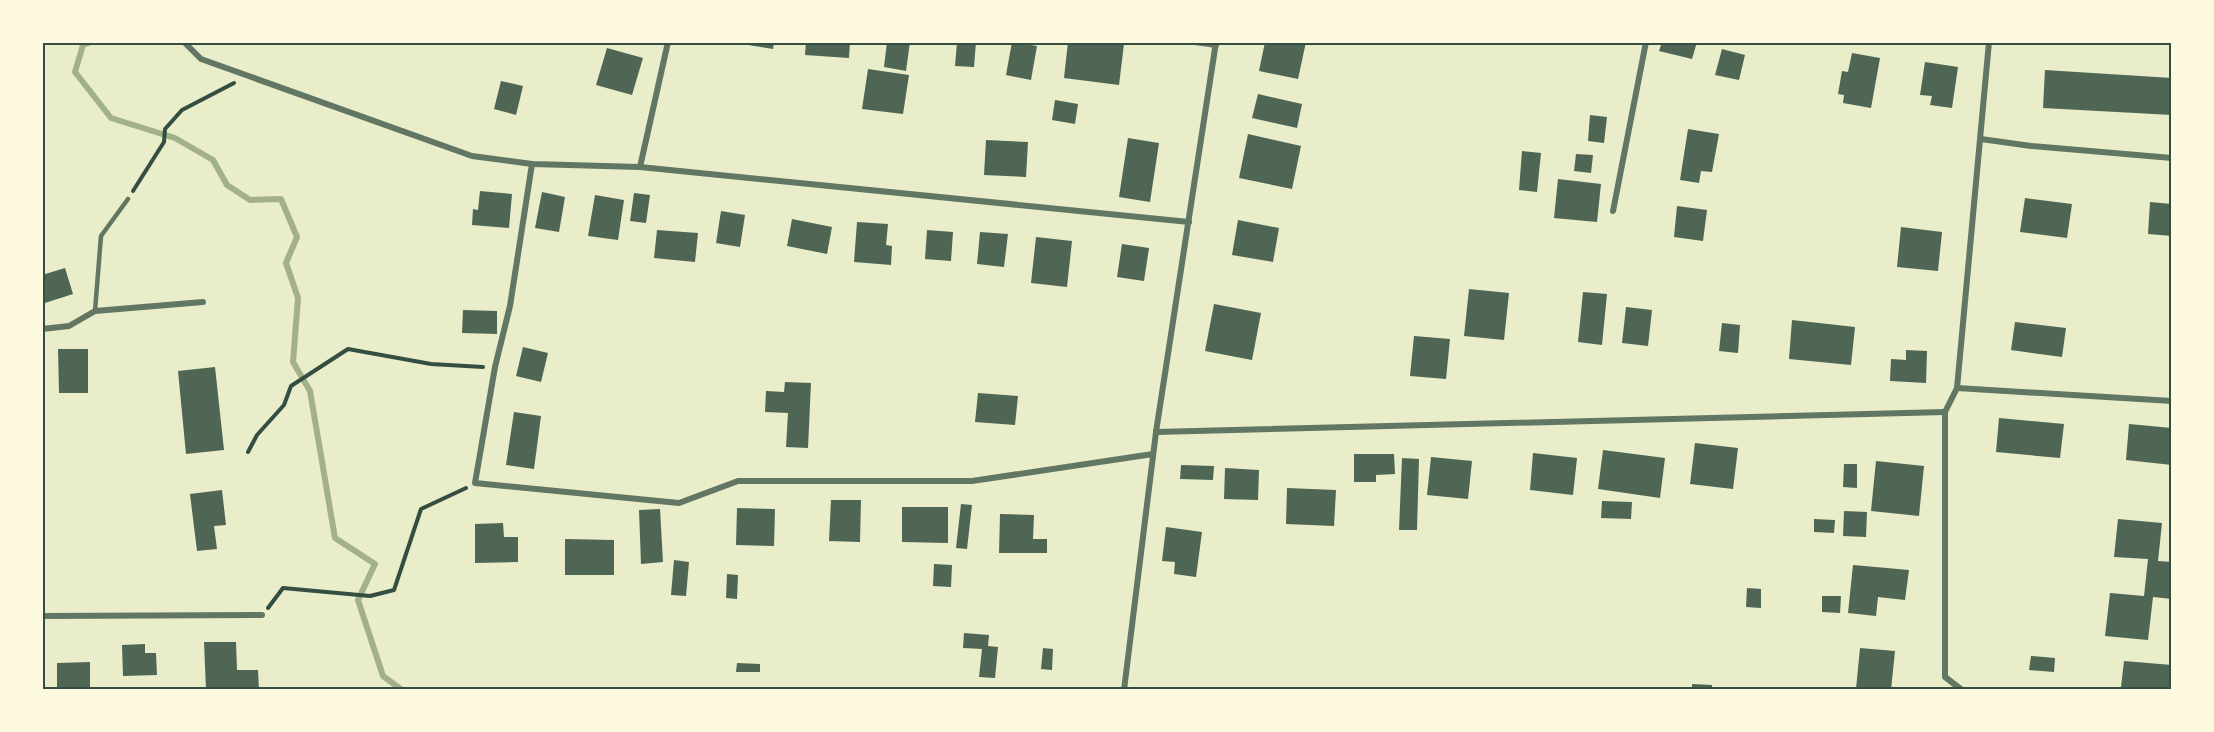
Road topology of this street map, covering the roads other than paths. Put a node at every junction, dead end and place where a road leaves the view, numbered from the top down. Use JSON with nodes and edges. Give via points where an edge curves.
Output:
{"nodes":[{"id":1,"x":184,"y":42,"type":"edge"},
{"id":2,"x":668,"y":42,"type":"edge"},
{"id":3,"x":1195,"y":42,"type":"edge"},
{"id":4,"x":1646,"y":42,"type":"edge"},
{"id":5,"x":1989,"y":42,"type":"edge"},
{"id":6,"x":1216,"y":43,"type":"edge"},
{"id":7,"x":1980,"y":139,"type":"junction"},
{"id":8,"x":2172,"y":158,"type":"edge"},
{"id":9,"x":532,"y":164,"type":"junction"},
{"id":10,"x":640,"y":167,"type":"junction"},
{"id":11,"x":128,"y":199,"type":"road end"},
{"id":12,"x":1614,"y":211,"type":"dead end"},
{"id":13,"x":1189,"y":222,"type":"junction"},
{"id":14,"x":203,"y":302,"type":"dead end"},
{"id":15,"x":95,"y":311,"type":"junction"},
{"id":16,"x":42,"y":329,"type":"edge"},
{"id":17,"x":1958,"y":388,"type":"junction"},
{"id":18,"x":2172,"y":401,"type":"edge"},
{"id":19,"x":1945,"y":412,"type":"junction"},
{"id":20,"x":1156,"y":432,"type":"junction"},
{"id":21,"x":1153,"y":454,"type":"junction"},
{"id":22,"x":262,"y":615,"type":"road end"},
{"id":23,"x":42,"y":616,"type":"edge"},
{"id":24,"x":1124,"y":690,"type":"edge"},
{"id":25,"x":1962,"y":690,"type":"edge"}],
"edges":[{"from":1,"to":9,"type":"street","via":[[201,59],[472,156]]},
{"from":2,"to":10,"type":"street"},
{"from":3,"to":6,"type":"street"},
{"from":4,"to":12,"type":"street"},
{"from":5,"to":7,"type":"street"},
{"from":6,"to":13,"type":"street"},
{"from":7,"to":8,"type":"street"},
{"from":7,"to":17,"type":"street"},
{"from":9,"to":10,"type":"street"},
{"from":9,"to":21,"type":"street","via":[[510,306],[475,483],[679,503],[738,481],[972,481]]},
{"from":10,"to":13,"type":"street"},
{"from":11,"to":15,"type":"lane","via":[[101,236]]},
{"from":13,"to":20,"type":"street"},
{"from":14,"to":15,"type":"street"},
{"from":15,"to":16,"type":"street","via":[[69,326]]},
{"from":17,"to":18,"type":"street"},
{"from":17,"to":19,"type":"street"},
{"from":19,"to":20,"type":"street"},
{"from":19,"to":25,"type":"street","via":[[1945,677]]},
{"from":20,"to":21,"type":"street"},
{"from":21,"to":24,"type":"street"},
{"from":22,"to":23,"type":"street"}]}
